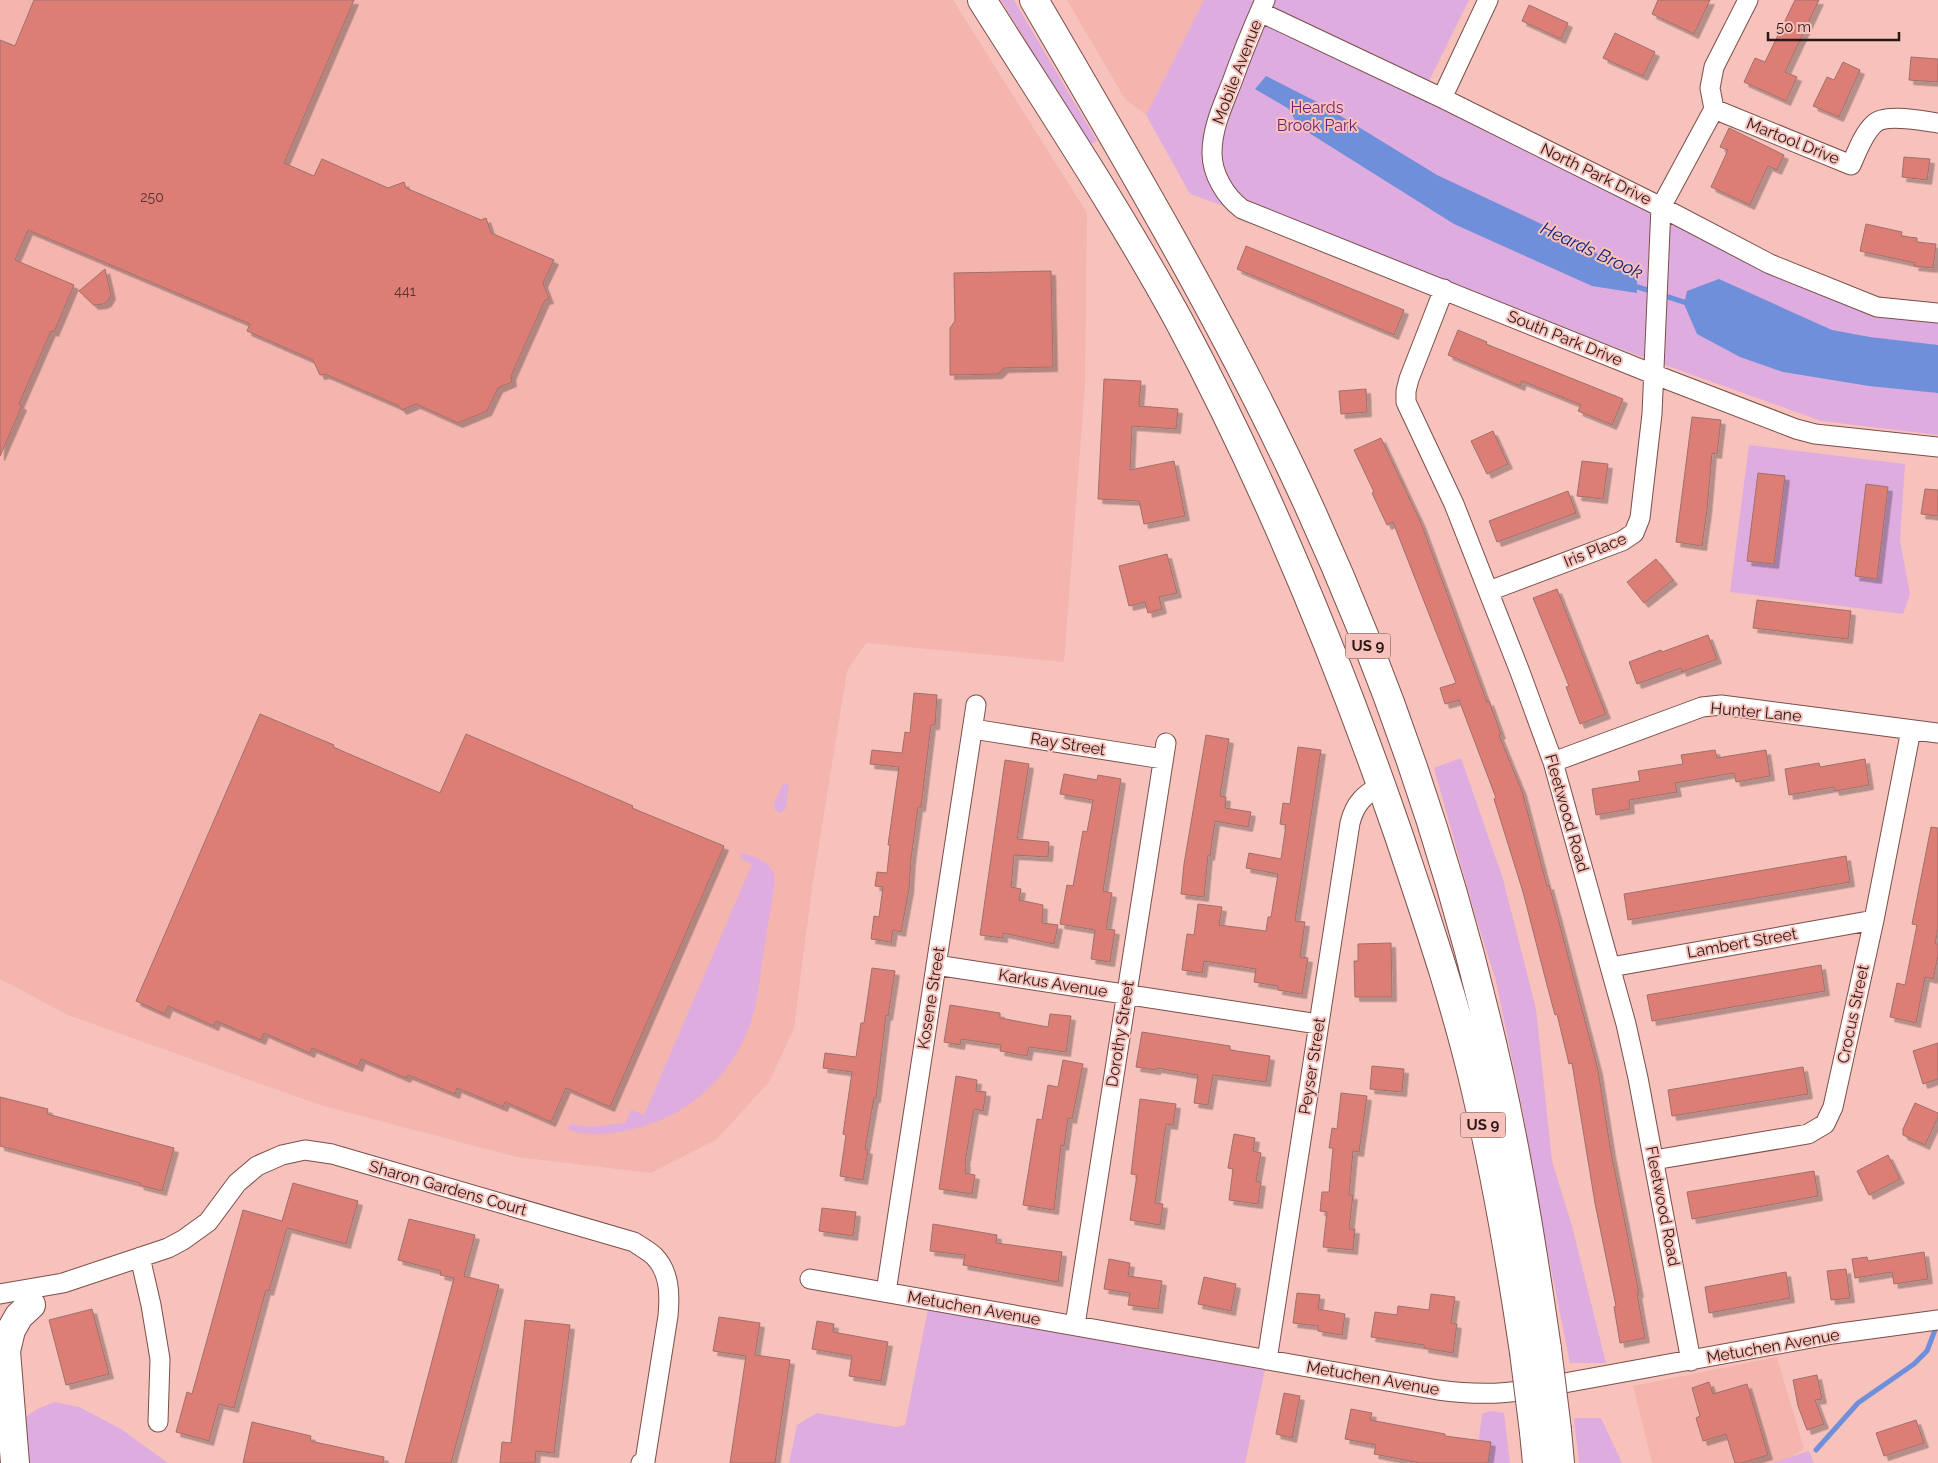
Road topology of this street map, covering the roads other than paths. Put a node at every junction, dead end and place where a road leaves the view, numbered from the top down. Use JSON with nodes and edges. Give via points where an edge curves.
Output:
{"nodes":[{"id":1,"x":982,"y":0,"type":"edge"},
{"id":2,"x":1034,"y":0,"type":"edge"},
{"id":3,"x":1488,"y":0,"type":"edge"},
{"id":4,"x":1748,"y":0,"type":"edge"},
{"id":5,"x":1263,"y":6,"type":"edge"},
{"id":6,"x":1442,"y":98,"type":"junction"},
{"id":7,"x":1714,"y":109,"type":"junction"},
{"id":8,"x":1938,"y":123,"type":"edge"},
{"id":9,"x":1216,"y":174,"type":"joint"},
{"id":10,"x":1661,"y":207,"type":"junction"},
{"id":11,"x":1444,"y":289,"type":"junction"},
{"id":12,"x":1938,"y":314,"type":"edge"},
{"id":13,"x":1653,"y":374,"type":"junction"},
{"id":14,"x":1938,"y":447,"type":"edge"},
{"id":15,"x":1489,"y":591,"type":"junction"},
{"id":16,"x":976,"y":705,"type":"dead end"},
{"id":17,"x":972,"y":729,"type":"junction"},
{"id":18,"x":1911,"y":730,"type":"junction"},
{"id":19,"x":1938,"y":733,"type":"edge"},
{"id":20,"x":1165,"y":751,"type":"joint"},
{"id":21,"x":1553,"y":762,"type":"junction"},
{"id":22,"x":1381,"y":785,"type":"junction"},
{"id":23,"x":1874,"y":920,"type":"junction"},
{"id":24,"x":936,"y":965,"type":"junction"},
{"id":25,"x":1611,"y":967,"type":"junction"},
{"id":26,"x":1127,"y":994,"type":"junction"},
{"id":27,"x":1318,"y":1024,"type":"junction"},
{"id":28,"x":1654,"y":1160,"type":"junction"},
{"id":29,"x":140,"y":1257,"type":"junction"},
{"id":30,"x":810,"y":1279,"type":"dead end"},
{"id":31,"x":62,"y":1283,"type":"junction"},
{"id":32,"x":886,"y":1292,"type":"junction"},
{"id":33,"x":0,"y":1294,"type":"edge"},
{"id":34,"x":30,"y":1304,"type":"junction"},
{"id":35,"x":0,"y":1316,"type":"edge"},
{"id":36,"x":1932,"y":1321,"type":"edge"},
{"id":37,"x":1075,"y":1326,"type":"junction"},
{"id":38,"x":1535,"y":1351,"type":"junction"},
{"id":39,"x":1267,"y":1360,"type":"junction"},
{"id":40,"x":1692,"y":1361,"type":"junction"},
{"id":41,"x":158,"y":1422,"type":"dead end"},
{"id":42,"x":1545,"y":1431,"type":"junction"},
{"id":43,"x":15,"y":1463,"type":"edge"},
{"id":44,"x":641,"y":1463,"type":"edge"},
{"id":45,"x":1537,"y":1463,"type":"edge"},
{"id":46,"x":1560,"y":1463,"type":"edge"}],
"edges":[{"from":1,"to":22,"type":"main road","number":"US 9","via":[[1112,207],[1193,349],[1234,429],[1288,547]]},
{"from":2,"to":38,"type":"main road","number":"US 9","via":[[1179,250],[1240,363],[1296,478],[1371,654],[1403,739],[1435,836],[1484,1011],[1515,1155]]},
{"from":3,"to":6,"type":"street"},
{"from":4,"to":7,"type":"street","via":[[1714,66],[1710,88]]},
{"from":5,"to":6,"type":"street","name":"North Park Drive"},
{"from":5,"to":9,"type":"street","name":"Mobile Avenue","via":[[1215,130],[1212,154]]},
{"from":6,"to":10,"type":"street","name":"North Park Drive"},
{"from":7,"to":8,"type":"street","name":"Martool Drive","via":[[1851,165],[1875,122],[1891,118]]},
{"from":7,"to":10,"type":"street"},
{"from":9,"to":11,"type":"street","name":"South Park Drive","via":[[1231,201],[1242,209]]},
{"from":10,"to":12,"type":"street","name":"North Park Drive","via":[[1770,264],[1877,307]]},
{"from":10,"to":13,"type":"street","name":"Iris Place"},
{"from":11,"to":13,"type":"street","name":"South Park Drive"},
{"from":11,"to":15,"type":"street","name":"Fleetwood Road","via":[[1409,379],[1406,402],[1454,504]]},
{"from":13,"to":14,"type":"street","name":"South Park Drive","via":[[1806,432]]},
{"from":13,"to":15,"type":"street","name":"Iris Place","via":[[1652,414],[1640,518],[1634,534]]},
{"from":15,"to":21,"type":"street","name":"Fleetwood Road"},
{"from":16,"to":17,"type":"street","name":"Kosene Street"},
{"from":17,"to":20,"type":"street","name":"Ray Street"},
{"from":17,"to":24,"type":"street","name":"Kosene Street"},
{"from":18,"to":19,"type":"street","name":"Hunter Lane"},
{"from":18,"to":21,"type":"street","name":"Hunter Lane","via":[[1721,705],[1702,707]]},
{"from":18,"to":23,"type":"street","name":"Crocus Street"},
{"from":20,"to":26,"type":"street","name":"Dorothy Street"},
{"from":21,"to":25,"type":"street","name":"Fleetwood Road"},
{"from":22,"to":27,"type":"street","name":"Peyser Street","via":[[1362,797],[1352,812]]},
{"from":22,"to":38,"type":"main road","number":"US 9","via":[[1441,964],[1476,1089],[1501,1213]]},
{"from":23,"to":25,"type":"street","name":"Lambert Street"},
{"from":23,"to":28,"type":"street","name":"Crocus Street","via":[[1833,1107],[1825,1124],[1808,1134]]},
{"from":24,"to":26,"type":"street","name":"Karkus Avenue"},
{"from":24,"to":32,"type":"street","name":"Kosene Street"},
{"from":25,"to":28,"type":"street","name":"Fleetwood Road"},
{"from":26,"to":27,"type":"street","name":"Karkus Avenue"},
{"from":26,"to":37,"type":"street","name":"Dorothy Street"},
{"from":27,"to":39,"type":"street","name":"Peyser Street"},
{"from":28,"to":40,"type":"street","name":"Fleetwood Road"},
{"from":29,"to":31,"type":"street","name":"Sharon Gardens Court"},
{"from":29,"to":41,"type":"street","via":[[160,1359]]},
{"from":29,"to":44,"type":"street","name":"Sharon Gardens Court","via":[[176,1244],[208,1222],[237,1183],[257,1166],[282,1155],[305,1150],[332,1154],[634,1242],[654,1256],[665,1273],[670,1295],[646,1461]]},
{"from":30,"to":32,"type":"street","name":"Metuchen Avenue"},
{"from":31,"to":33,"type":"street","name":"Sharon Gardens Court"},
{"from":31,"to":34,"type":"street","name":"Sharon Gardens Court"},
{"from":32,"to":37,"type":"street","name":"Metuchen Avenue"},
{"from":34,"to":35,"type":"street","name":"Sharon Gardens Court"},
{"from":34,"to":43,"type":"main road","via":[[10,1330],[6,1351]]},
{"from":36,"to":40,"type":"street","name":"Metuchen Avenue","via":[[1833,1334]]},
{"from":37,"to":39,"type":"street","name":"Metuchen Avenue"},
{"from":38,"to":42,"type":"main road","number":"US 9","bridge":true},
{"from":39,"to":40,"type":"street","name":"Metuchen Avenue","via":[[1473,1394],[1516,1392]]},
{"from":42,"to":45,"type":"main road","number":"US 9"},
{"from":42,"to":46,"type":"main road","number":"US 9"}]}
